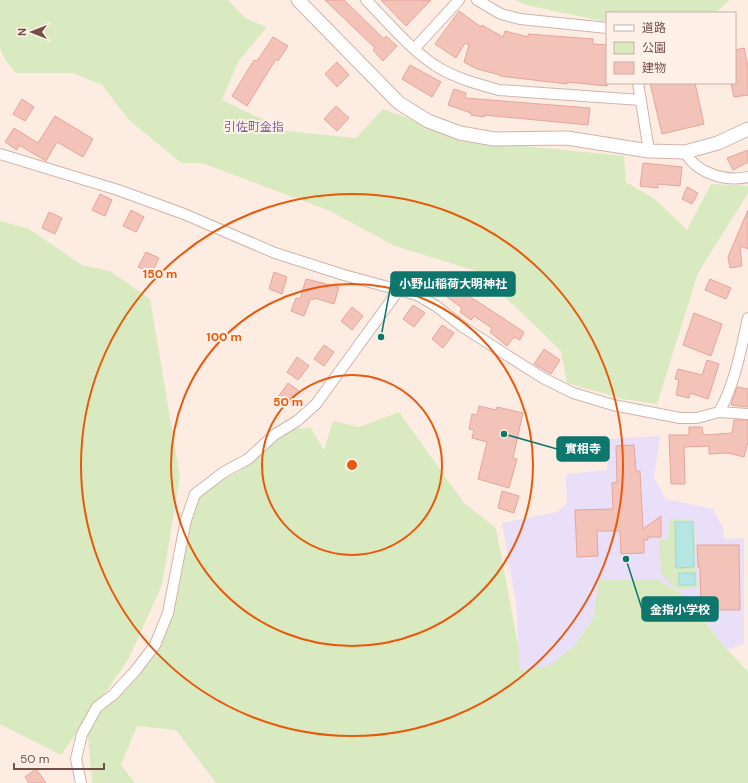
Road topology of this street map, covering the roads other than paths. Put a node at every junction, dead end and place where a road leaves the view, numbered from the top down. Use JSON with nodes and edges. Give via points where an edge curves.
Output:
{"nodes":[{"id":1,"x":298,"y":0,"type":"edge"},
{"id":2,"x":366,"y":0,"type":"edge"},
{"id":3,"x":459,"y":0,"type":"edge"},
{"id":4,"x":477,"y":0,"type":"edge"},
{"id":5,"x":606,"y":28,"type":"edge"},
{"id":6,"x":414,"y":48,"type":"junction"},
{"id":7,"x":638,"y":84,"type":"edge"},
{"id":8,"x":641,"y":100,"type":"junction"},
{"id":9,"x":748,"y":129,"type":"edge"},
{"id":10,"x":649,"y":151,"type":"junction"},
{"id":11,"x":685,"y":152,"type":"junction"},
{"id":12,"x":0,"y":154,"type":"edge"},
{"id":13,"x":748,"y":177,"type":"edge"},
{"id":14,"x":398,"y":290,"type":"junction"},
{"id":15,"x":748,"y":318,"type":"edge"},
{"id":16,"x":719,"y":412,"type":"junction"},
{"id":17,"x":748,"y":414,"type":"edge"},
{"id":18,"x":80,"y":783,"type":"edge"}],
"edges":[{"from":1,"to":10,"type":"street","via":[[399,103],[428,121],[460,133],[494,139],[567,138]]},
{"from":2,"to":6,"type":"street"},
{"from":3,"to":6,"type":"street"},
{"from":4,"to":5,"type":"street","via":[[501,14],[520,19]]},
{"from":6,"to":8,"type":"street","via":[[435,66],[457,77],[499,90]]},
{"from":7,"to":8,"type":"street"},
{"from":8,"to":10,"type":"street"},
{"from":9,"to":11,"type":"street","via":[[718,143]]},
{"from":10,"to":11,"type":"street"},
{"from":11,"to":13,"type":"street","via":[[690,160],[705,171],[731,179]]},
{"from":12,"to":14,"type":"street","via":[[118,190],[184,214],[275,253]]},
{"from":14,"to":16,"type":"street","via":[[417,295],[436,306],[505,354],[573,393],[613,405],[680,418],[697,418]]},
{"from":14,"to":18,"type":"street","via":[[316,404],[298,421],[269,439],[248,459],[224,472],[195,494],[186,520],[168,613],[155,645],[118,690],[97,707],[82,734],[76,759]]},
{"from":15,"to":16,"type":"street","via":[[739,357]]},
{"from":16,"to":17,"type":"street"}]}
